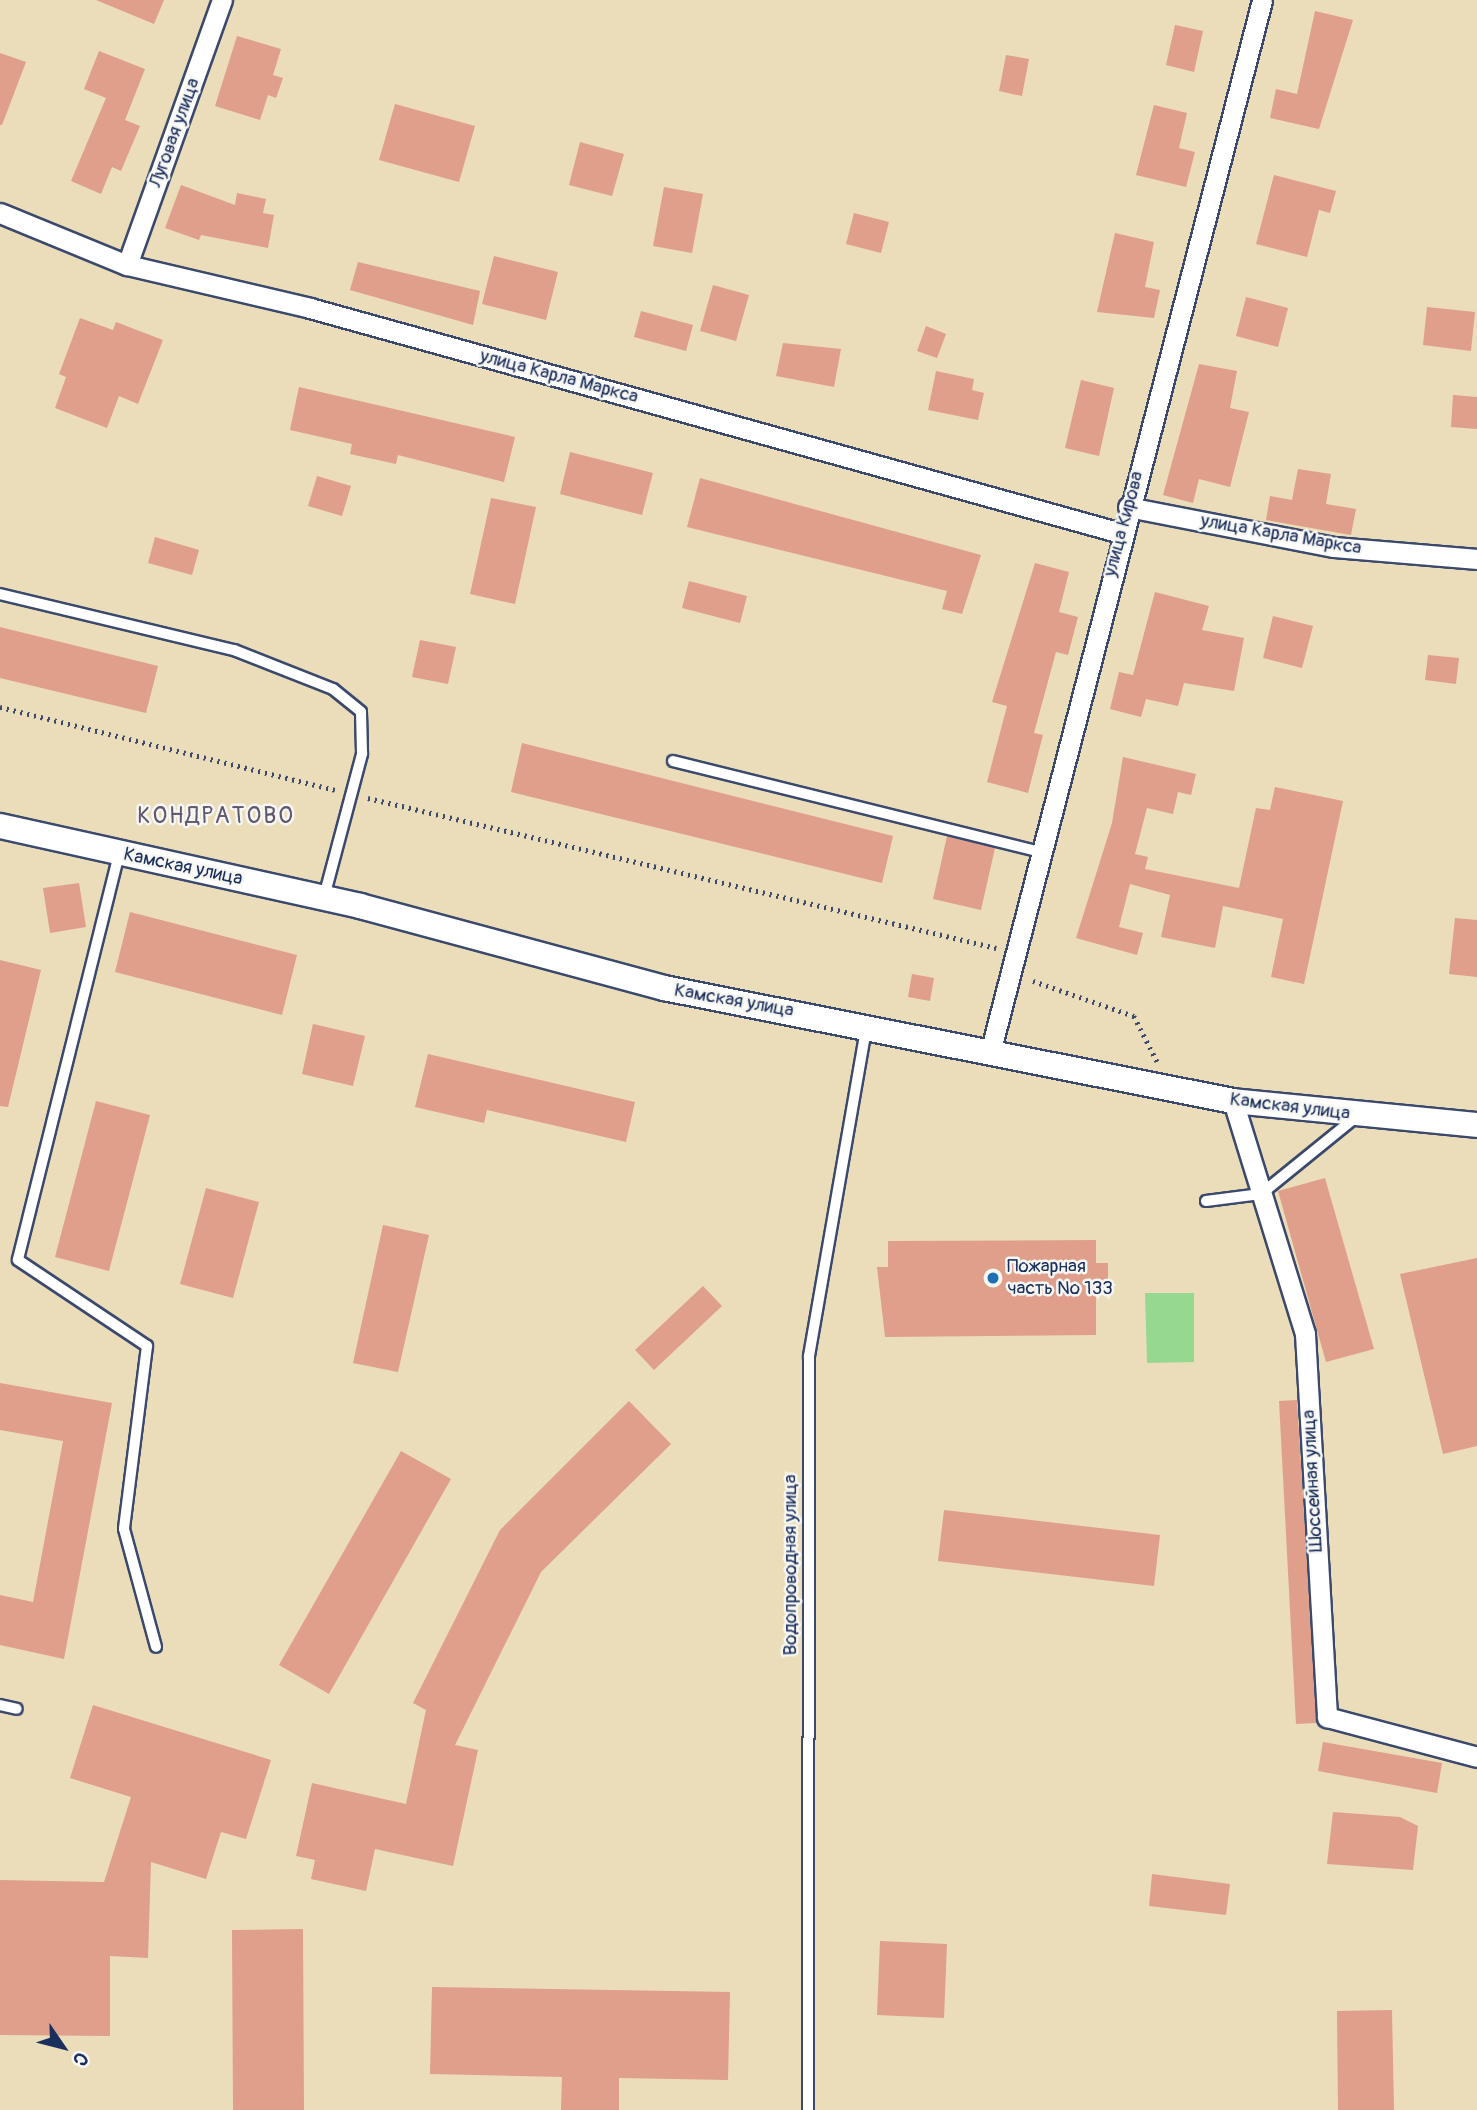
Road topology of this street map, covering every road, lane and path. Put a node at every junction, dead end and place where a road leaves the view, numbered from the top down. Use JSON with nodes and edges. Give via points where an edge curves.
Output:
{"nodes":[{"id":1,"x":222,"y":0,"type":"edge"},
{"id":2,"x":1262,"y":0,"type":"edge"},
{"id":3,"x":0,"y":213,"type":"edge"},
{"id":4,"x":127,"y":265,"type":"junction"},
{"id":5,"x":1128,"y":507,"type":"junction"},
{"id":6,"x":1121,"y":533,"type":"junction"},
{"id":7,"x":1477,"y":559,"type":"edge"},
{"id":8,"x":0,"y":594,"type":"edge"},
{"id":9,"x":0,"y":707,"type":"edge"},
{"id":10,"x":673,"y":761,"type":"dead end"},
{"id":11,"x":351,"y":794,"type":"junction"},
{"id":12,"x":0,"y":826,"type":"edge"},
{"id":13,"x":1041,"y":852,"type":"junction"},
{"id":14,"x":119,"y":853,"type":"junction"},
{"id":15,"x":323,"y":898,"type":"junction"},
{"id":16,"x":1015,"y":953,"type":"junction"},
{"id":17,"x":1036,"y":970,"type":"dead end"},
{"id":18,"x":867,"y":1026,"type":"junction"},
{"id":19,"x":991,"y":1049,"type":"junction"},
{"id":20,"x":1171,"y":1087,"type":"junction"},
{"id":21,"x":1233,"y":1101,"type":"junction"},
{"id":22,"x":1357,"y":1116,"type":"junction"},
{"id":23,"x":1477,"y":1125,"type":"edge"},
{"id":24,"x":1261,"y":1194,"type":"junction"},
{"id":25,"x":1206,"y":1201,"type":"dead end"},
{"id":26,"x":156,"y":1647,"type":"dead end"},
{"id":27,"x":0,"y":1705,"type":"edge"},
{"id":28,"x":17,"y":1710,"type":"dead end"},
{"id":29,"x":1477,"y":1757,"type":"edge"},
{"id":30,"x":808,"y":2110,"type":"edge"}],
"edges":[{"from":1,"to":4,"type":"street","name":"Луговая улица"},
{"from":2,"to":5,"type":"street","name":"улица Кирова"},
{"from":3,"to":4,"type":"street","name":"улица Карла Маркса"},
{"from":4,"to":6,"type":"street","name":"улица Карла Маркса","via":[[310,308]]},
{"from":5,"to":6,"type":"street","name":"улица Кирова"},
{"from":5,"to":7,"type":"street","name":"улица Карла Маркса","via":[[1334,547]]},
{"from":6,"to":13,"type":"street","name":"улица Кирова"},
{"from":8,"to":11,"type":"lane","via":[[234,650],[333,688],[361,712],[362,754]]},
{"from":9,"to":11,"type":"path"},
{"from":10,"to":13,"type":"lane"},
{"from":11,"to":15,"type":"lane"},
{"from":11,"to":16,"type":"path"},
{"from":12,"to":14,"type":"street","name":"Камская улица"},
{"from":13,"to":16,"type":"street","name":"улица Кирова"},
{"from":14,"to":15,"type":"street","name":"Камская улица"},
{"from":14,"to":26,"type":"lane","via":[[18,1260],[147,1346],[124,1529]]},
{"from":15,"to":18,"type":"street","name":"Камская улица","via":[[664,988]]},
{"from":16,"to":19,"type":"street","name":"улица Кирова"},
{"from":17,"to":20,"type":"path","via":[[1033,983],[1134,1016]]},
{"from":18,"to":19,"type":"street","name":"Камская улица"},
{"from":18,"to":30,"type":"lane","name":"Водопроводная улица","via":[[809,1356]]},
{"from":19,"to":20,"type":"street","name":"Камская улица"},
{"from":20,"to":21,"type":"street","name":"Камская улица"},
{"from":21,"to":22,"type":"street","name":"Камская улица"},
{"from":21,"to":24,"type":"street","name":"Шоссейная улица"},
{"from":22,"to":23,"type":"street","name":"Камская улица"},
{"from":22,"to":24,"type":"lane"},
{"from":24,"to":25,"type":"lane"},
{"from":24,"to":29,"type":"street","name":"Шоссейная улица","via":[[1305,1334],[1328,1717]]},
{"from":27,"to":28,"type":"lane"}]}
